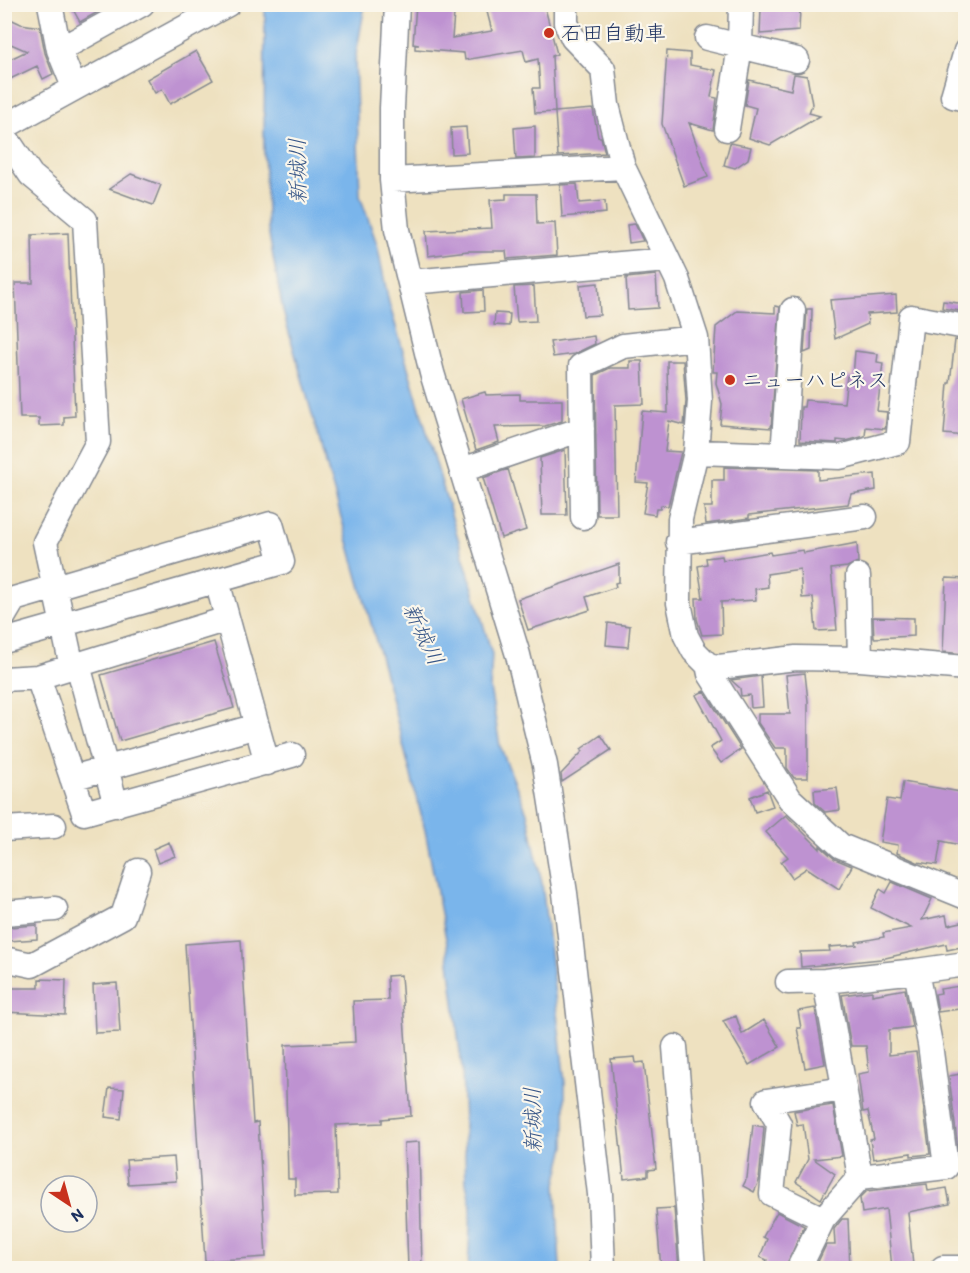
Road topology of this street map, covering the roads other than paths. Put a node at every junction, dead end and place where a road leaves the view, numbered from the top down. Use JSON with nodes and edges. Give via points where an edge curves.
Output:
{"nodes":[{"id":1,"x":50,"y":4,"type":"edge"},
{"id":2,"x":142,"y":4,"type":"edge"},
{"id":3,"x":228,"y":4,"type":"edge"},
{"id":4,"x":397,"y":4,"type":"edge"},
{"id":5,"x":566,"y":4,"type":"edge"},
{"id":6,"x":741,"y":4,"type":"edge"},
{"id":7,"x":706,"y":38,"type":"dead end"},
{"id":8,"x":740,"y":46,"type":"junction"},
{"id":9,"x":59,"y":50,"type":"junction"},
{"id":10,"x":966,"y":51,"type":"edge"},
{"id":11,"x":797,"y":60,"type":"dead end"},
{"id":12,"x":74,"y":87,"type":"junction"},
{"id":13,"x":966,"y":99,"type":"edge"},
{"id":14,"x":4,"y":127,"type":"edge"},
{"id":15,"x":727,"y":129,"type":"dead end"},
{"id":16,"x":4,"y":135,"type":"edge"},
{"id":17,"x":623,"y":167,"type":"junction"},
{"id":18,"x":392,"y":180,"type":"junction"},
{"id":19,"x":667,"y":260,"type":"junction"},
{"id":20,"x":410,"y":282,"type":"junction"},
{"id":21,"x":793,"y":310,"type":"dead end"},
{"id":22,"x":966,"y":327,"type":"edge"},
{"id":23,"x":696,"y":338,"type":"junction"},
{"id":24,"x":582,"y":429,"type":"junction"},
{"id":25,"x":696,"y":452,"type":"junction"},
{"id":26,"x":783,"y":455,"type":"junction"},
{"id":27,"x":462,"y":470,"type":"junction"},
{"id":28,"x":583,"y":517,"type":"dead end"},
{"id":29,"x":865,"y":517,"type":"dead end"},
{"id":30,"x":678,"y":542,"type":"junction"},
{"id":31,"x":858,"y":576,"type":"dead end"},
{"id":32,"x":51,"y":578,"type":"junction"},
{"id":33,"x":217,"y":581,"type":"junction"},
{"id":34,"x":4,"y":616,"type":"edge"},
{"id":35,"x":227,"y":619,"type":"junction"},
{"id":36,"x":62,"y":626,"type":"junction"},
{"id":37,"x":4,"y":641,"type":"edge"},
{"id":38,"x":860,"y":659,"type":"junction"},
{"id":39,"x":708,"y":665,"type":"junction"},
{"id":40,"x":75,"y":666,"type":"junction"},
{"id":41,"x":966,"y":668,"type":"edge"},
{"id":42,"x":38,"y":677,"type":"junction"},
{"id":43,"x":4,"y":679,"type":"edge"},
{"id":44,"x":256,"y":726,"type":"junction"},
{"id":45,"x":292,"y":755,"type":"dead end"},
{"id":46,"x":267,"y":762,"type":"junction"},
{"id":47,"x":107,"y":768,"type":"junction"},
{"id":48,"x":72,"y":778,"type":"junction"},
{"id":49,"x":116,"y":805,"type":"junction"},
{"id":50,"x":54,"y":826,"type":"dead end"},
{"id":51,"x":4,"y":829,"type":"edge"},
{"id":52,"x":138,"y":871,"type":"dead end"},
{"id":53,"x":966,"y":897,"type":"edge"},
{"id":54,"x":55,"y":909,"type":"dead end"},
{"id":55,"x":4,"y":913,"type":"edge"},
{"id":56,"x":4,"y":959,"type":"edge"},
{"id":57,"x":966,"y":964,"type":"edge"},
{"id":58,"x":916,"y":971,"type":"junction"},
{"id":59,"x":825,"y":981,"type":"junction"},
{"id":60,"x":788,"y":982,"type":"dead end"},
{"id":61,"x":675,"y":1047,"type":"dead end"},
{"id":62,"x":844,"y":1089,"type":"junction"},
{"id":63,"x":956,"y":1166,"type":"edge"},
{"id":64,"x":860,"y":1177,"type":"junction"},
{"id":65,"x":823,"y":1219,"type":"junction"},
{"id":66,"x":966,"y":1268,"type":"edge"},
{"id":67,"x":603,"y":1269,"type":"edge"},
{"id":68,"x":693,"y":1269,"type":"edge"},
{"id":69,"x":798,"y":1269,"type":"edge"},
{"id":70,"x":943,"y":1269,"type":"edge"}],
"edges":[{"from":1,"to":9,"type":"street"},
{"from":2,"to":9,"type":"street"},
{"from":3,"to":12,"type":"street"},
{"from":4,"to":18,"type":"street"},
{"from":5,"to":17,"type":"street","via":[[566,23],[573,38],[603,69],[607,105]]},
{"from":6,"to":8,"type":"street"},
{"from":7,"to":8,"type":"street"},
{"from":8,"to":11,"type":"street"},
{"from":8,"to":15,"type":"street"},
{"from":9,"to":12,"type":"street"},
{"from":10,"to":13,"type":"street","via":[[953,96]]},
{"from":12,"to":14,"type":"street"},
{"from":16,"to":32,"type":"street","via":[[31,175],[85,220],[98,442],[45,542]]},
{"from":17,"to":18,"type":"street"},
{"from":17,"to":19,"type":"street"},
{"from":18,"to":20,"type":"street","via":[[397,230]]},
{"from":19,"to":20,"type":"street"},
{"from":19,"to":23,"type":"street"},
{"from":20,"to":27,"type":"street","via":[[432,373]]},
{"from":21,"to":26,"type":"street"},
{"from":22,"to":26,"type":"street","via":[[910,317],[898,442],[840,457]]},
{"from":23,"to":24,"type":"street","via":[[623,346],[581,366]]},
{"from":23,"to":25,"type":"street","via":[[700,401]]},
{"from":24,"to":27,"type":"street"},
{"from":24,"to":28,"type":"street"},
{"from":25,"to":26,"type":"street"},
{"from":25,"to":30,"type":"street"},
{"from":27,"to":67,"type":"street","via":[[518,656],[545,765],[565,893],[595,1146]]},
{"from":29,"to":30,"type":"street"},
{"from":30,"to":39,"type":"street","via":[[681,621],[694,651]]},
{"from":31,"to":38,"type":"street"},
{"from":32,"to":33,"type":"street","via":[[271,524],[282,562]]},
{"from":32,"to":34,"type":"street","via":[[14,599]]},
{"from":32,"to":36,"type":"street"},
{"from":33,"to":35,"type":"street"},
{"from":33,"to":36,"type":"street"},
{"from":35,"to":40,"type":"street"},
{"from":35,"to":44,"type":"street"},
{"from":36,"to":37,"type":"street"},
{"from":36,"to":40,"type":"street"},
{"from":38,"to":39,"type":"street","via":[[796,657]]},
{"from":38,"to":41,"type":"street"},
{"from":39,"to":53,"type":"street","via":[[777,783],[842,846]]},
{"from":40,"to":42,"type":"street"},
{"from":40,"to":47,"type":"street"},
{"from":42,"to":43,"type":"street"},
{"from":42,"to":48,"type":"street"},
{"from":44,"to":46,"type":"street"},
{"from":44,"to":47,"type":"street"},
{"from":45,"to":46,"type":"street"},
{"from":46,"to":49,"type":"street"},
{"from":47,"to":48,"type":"street"},
{"from":47,"to":49,"type":"street"},
{"from":48,"to":49,"type":"street","via":[[84,813]]},
{"from":50,"to":51,"type":"street"},
{"from":52,"to":56,"type":"street","via":[[123,916],[32,965]]},
{"from":54,"to":55,"type":"street"},
{"from":57,"to":58,"type":"street"},
{"from":58,"to":59,"type":"street"},
{"from":58,"to":63,"type":"street"},
{"from":59,"to":60,"type":"street"},
{"from":59,"to":62,"type":"street"},
{"from":61,"to":68,"type":"street"},
{"from":62,"to":64,"type":"street"},
{"from":62,"to":65,"type":"street","via":[[766,1101],[779,1124],[772,1194]]},
{"from":63,"to":64,"type":"street"},
{"from":64,"to":65,"type":"street"},
{"from":65,"to":69,"type":"street"},
{"from":66,"to":70,"type":"street"}]}
